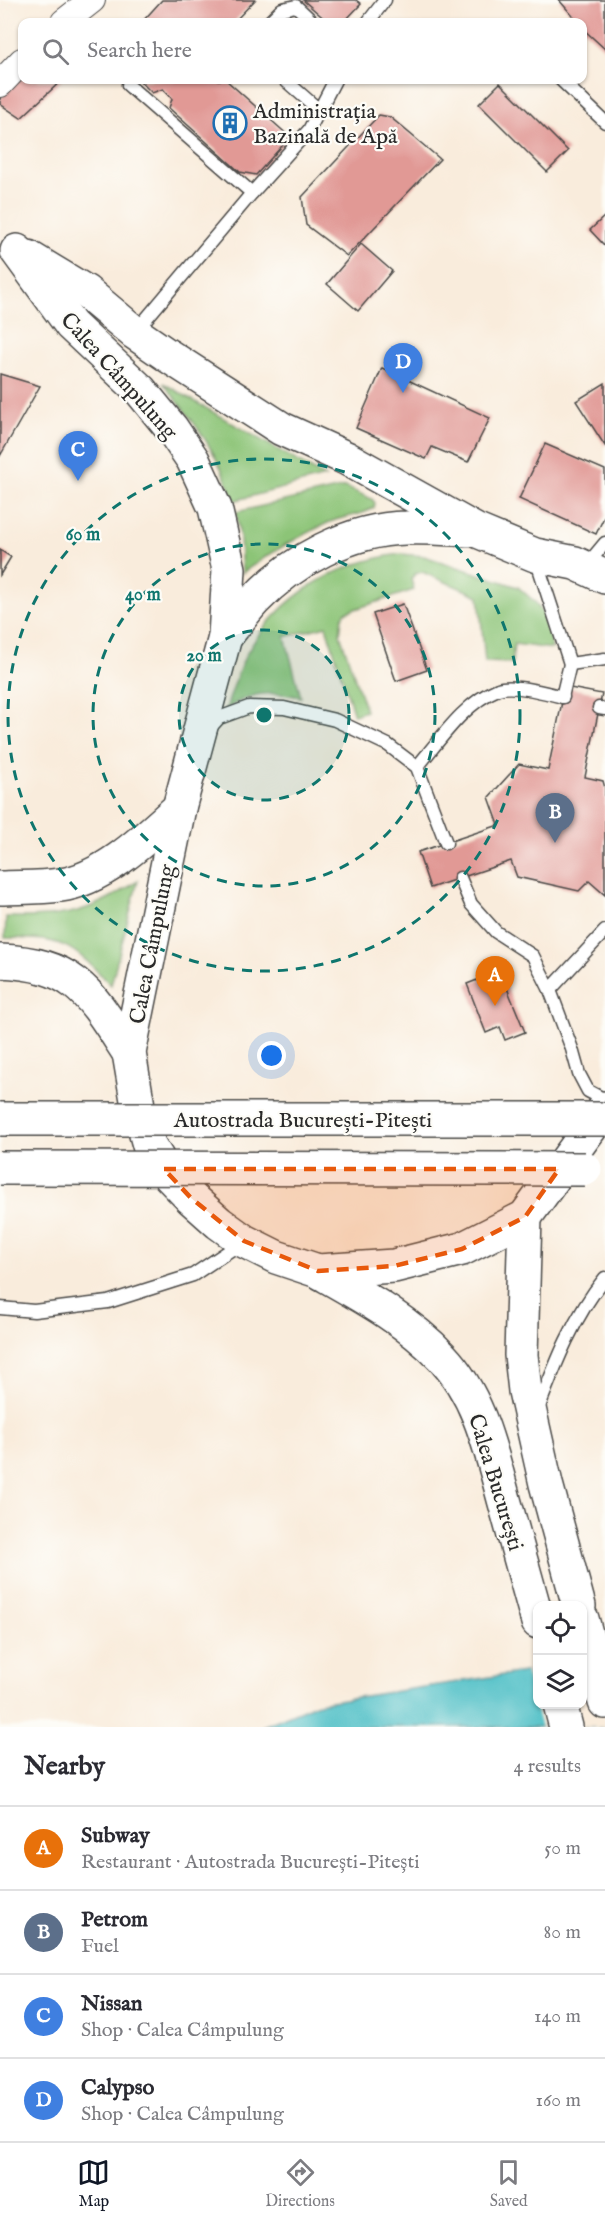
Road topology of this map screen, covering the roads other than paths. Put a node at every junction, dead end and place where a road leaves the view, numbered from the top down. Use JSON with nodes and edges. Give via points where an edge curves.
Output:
{"nodes":[{"id":1,"x":92,"y":0,"type":"edge"},
{"id":2,"x":385,"y":0,"type":"edge"},
{"id":3,"x":69,"y":18,"type":"edge"},
{"id":4,"x":274,"y":18,"type":"edge"},
{"id":5,"x":309,"y":18,"type":"edge"},
{"id":6,"x":371,"y":18,"type":"edge"},
{"id":7,"x":18,"y":65,"type":"edge"},
{"id":8,"x":0,"y":84,"type":"edge"},
{"id":9,"x":290,"y":84,"type":"edge"},
{"id":10,"x":333,"y":84,"type":"edge"},
{"id":11,"x":565,"y":84,"type":"edge"},
{"id":12,"x":128,"y":85,"type":"dead end"},
{"id":13,"x":320,"y":110,"type":"junction"},
{"id":14,"x":605,"y":122,"type":"edge"},
{"id":15,"x":252,"y":193,"type":"junction"},
{"id":16,"x":8,"y":244,"type":"edge"},
{"id":17,"x":135,"y":333,"type":"junction"},
{"id":18,"x":476,"y":530,"type":"junction"},
{"id":19,"x":605,"y":543,"type":"edge"},
{"id":20,"x":535,"y":555,"type":"junction"},
{"id":21,"x":595,"y":573,"type":"edge"},
{"id":22,"x":225,"y":637,"type":"junction"},
{"id":23,"x":605,"y":659,"type":"edge"},
{"id":24,"x":570,"y":664,"type":"junction"},
{"id":25,"x":196,"y":743,"type":"junction"},
{"id":26,"x":417,"y":767,"type":"junction"},
{"id":27,"x":178,"y":808,"type":"junction"},
{"id":28,"x":446,"y":843,"type":"dead end"},
{"id":29,"x":460,"y":878,"type":"dead end"},
{"id":30,"x":0,"y":888,"type":"edge"},
{"id":31,"x":605,"y":931,"type":"edge"},
{"id":32,"x":0,"y":961,"type":"edge"},
{"id":33,"x":550,"y":990,"type":"junction"},
{"id":34,"x":129,"y":1053,"type":"junction"},
{"id":35,"x":605,"y":1100,"type":"edge"},
{"id":36,"x":605,"y":1108,"type":"edge"},
{"id":37,"x":0,"y":1119,"type":"edge"},
{"id":38,"x":605,"y":1119,"type":"edge"},
{"id":39,"x":0,"y":1168,"type":"edge"},
{"id":40,"x":605,"y":1169,"type":"edge"},
{"id":41,"x":525,"y":1217,"type":"junction"},
{"id":42,"x":244,"y":1241,"type":"junction"},
{"id":43,"x":318,"y":1271,"type":"junction"},
{"id":44,"x":605,"y":1278,"type":"edge"},
{"id":45,"x":0,"y":1308,"type":"edge"},
{"id":46,"x":532,"y":1427,"type":"junction"},
{"id":47,"x":578,"y":1601,"type":"edge"},
{"id":48,"x":533,"y":1607,"type":"edge"},
{"id":49,"x":587,"y":1637,"type":"edge"},
{"id":50,"x":605,"y":1702,"type":"edge"},
{"id":51,"x":561,"y":1709,"type":"edge"},
{"id":52,"x":566,"y":1727,"type":"edge"}],
"edges":[{"from":1,"to":3,"type":"street"},
{"from":2,"to":6,"type":"lane"},
{"from":4,"to":5,"type":"lane","via":[[282,9],[296,6]]},
{"from":7,"to":8,"type":"street"},
{"from":9,"to":13,"type":"lane"},
{"from":10,"to":13,"type":"lane"},
{"from":11,"to":14,"type":"lane"},
{"from":12,"to":15,"type":"lane"},
{"from":13,"to":15,"type":"lane","via":[[309,130]]},
{"from":15,"to":17,"type":"lane"},
{"from":16,"to":17,"type":"main road","name":"Calea Câmpulung","via":[[86,292]]},
{"from":16,"to":22,"type":"main road","name":"Calea Câmpulung","via":[[71,325],[140,390],[193,460],[215,508],[229,569]]},
{"from":17,"to":18,"type":"main road","name":"Calea Câmpulung","via":[[282,429],[346,458]]},
{"from":18,"to":20,"type":"main road","name":"Calea Câmpulung"},
{"from":18,"to":22,"type":"main road","via":[[404,528],[365,534],[324,549],[268,587]]},
{"from":19,"to":21,"type":"lane"},
{"from":20,"to":21,"type":"main road","name":"Calea Câmpulung","via":[[575,563]]},
{"from":20,"to":24,"type":"lane"},
{"from":22,"to":25,"type":"main road","name":"Calea Câmpulung"},
{"from":23,"to":24,"type":"lane"},
{"from":24,"to":26,"type":"lane","via":[[563,697],[500,688],[456,722]]},
{"from":25,"to":26,"type":"lane","via":[[219,718],[249,707],[284,708],[335,720],[388,745]]},
{"from":25,"to":27,"type":"main road","name":"Calea Câmpulung"},
{"from":26,"to":28,"type":"lane"},
{"from":27,"to":30,"type":"main road","via":[[142,840],[90,875],[62,885]]},
{"from":27,"to":34,"type":"main road","name":"Calea Câmpulung"},
{"from":29,"to":33,"type":"lane","via":[[471,904],[496,932],[533,956]]},
{"from":31,"to":33,"type":"lane"},
{"from":32,"to":34,"type":"main road","via":[[31,963],[60,972],[97,1003]]},
{"from":33,"to":35,"type":"lane","via":[[579,1074],[588,1091]]},
{"from":34,"to":42,"type":"main road","name":"Calea Câmpulung","via":[[149,1145],[166,1172],[190,1198]]},
{"from":36,"to":41,"type":"main road","name":"Calea Câmpulung"},
{"from":37,"to":38,"type":"main road","name":"Autostrada București-Pitești","bridge":true},
{"from":39,"to":40,"type":"main road","bridge":true},
{"from":41,"to":43,"type":"main road","name":"Calea Câmpulung","via":[[462,1249],[394,1266]]},
{"from":41,"to":46,"type":"main road","name":"Calea București","via":[[521,1355]]},
{"from":42,"to":43,"type":"main road","name":"Calea Câmpulung"},
{"from":42,"to":45,"type":"lane","via":[[193,1275],[108,1302],[34,1311]]},
{"from":43,"to":48,"type":"main road","name":"Calea București","via":[[384,1309],[419,1335],[467,1389],[490,1444]]},
{"from":44,"to":46,"type":"lane","via":[[571,1330]]},
{"from":46,"to":47,"type":"main road","name":"Calea București"},
{"from":49,"to":50,"type":"main road"},
{"from":51,"to":52,"type":"main road"}]}
